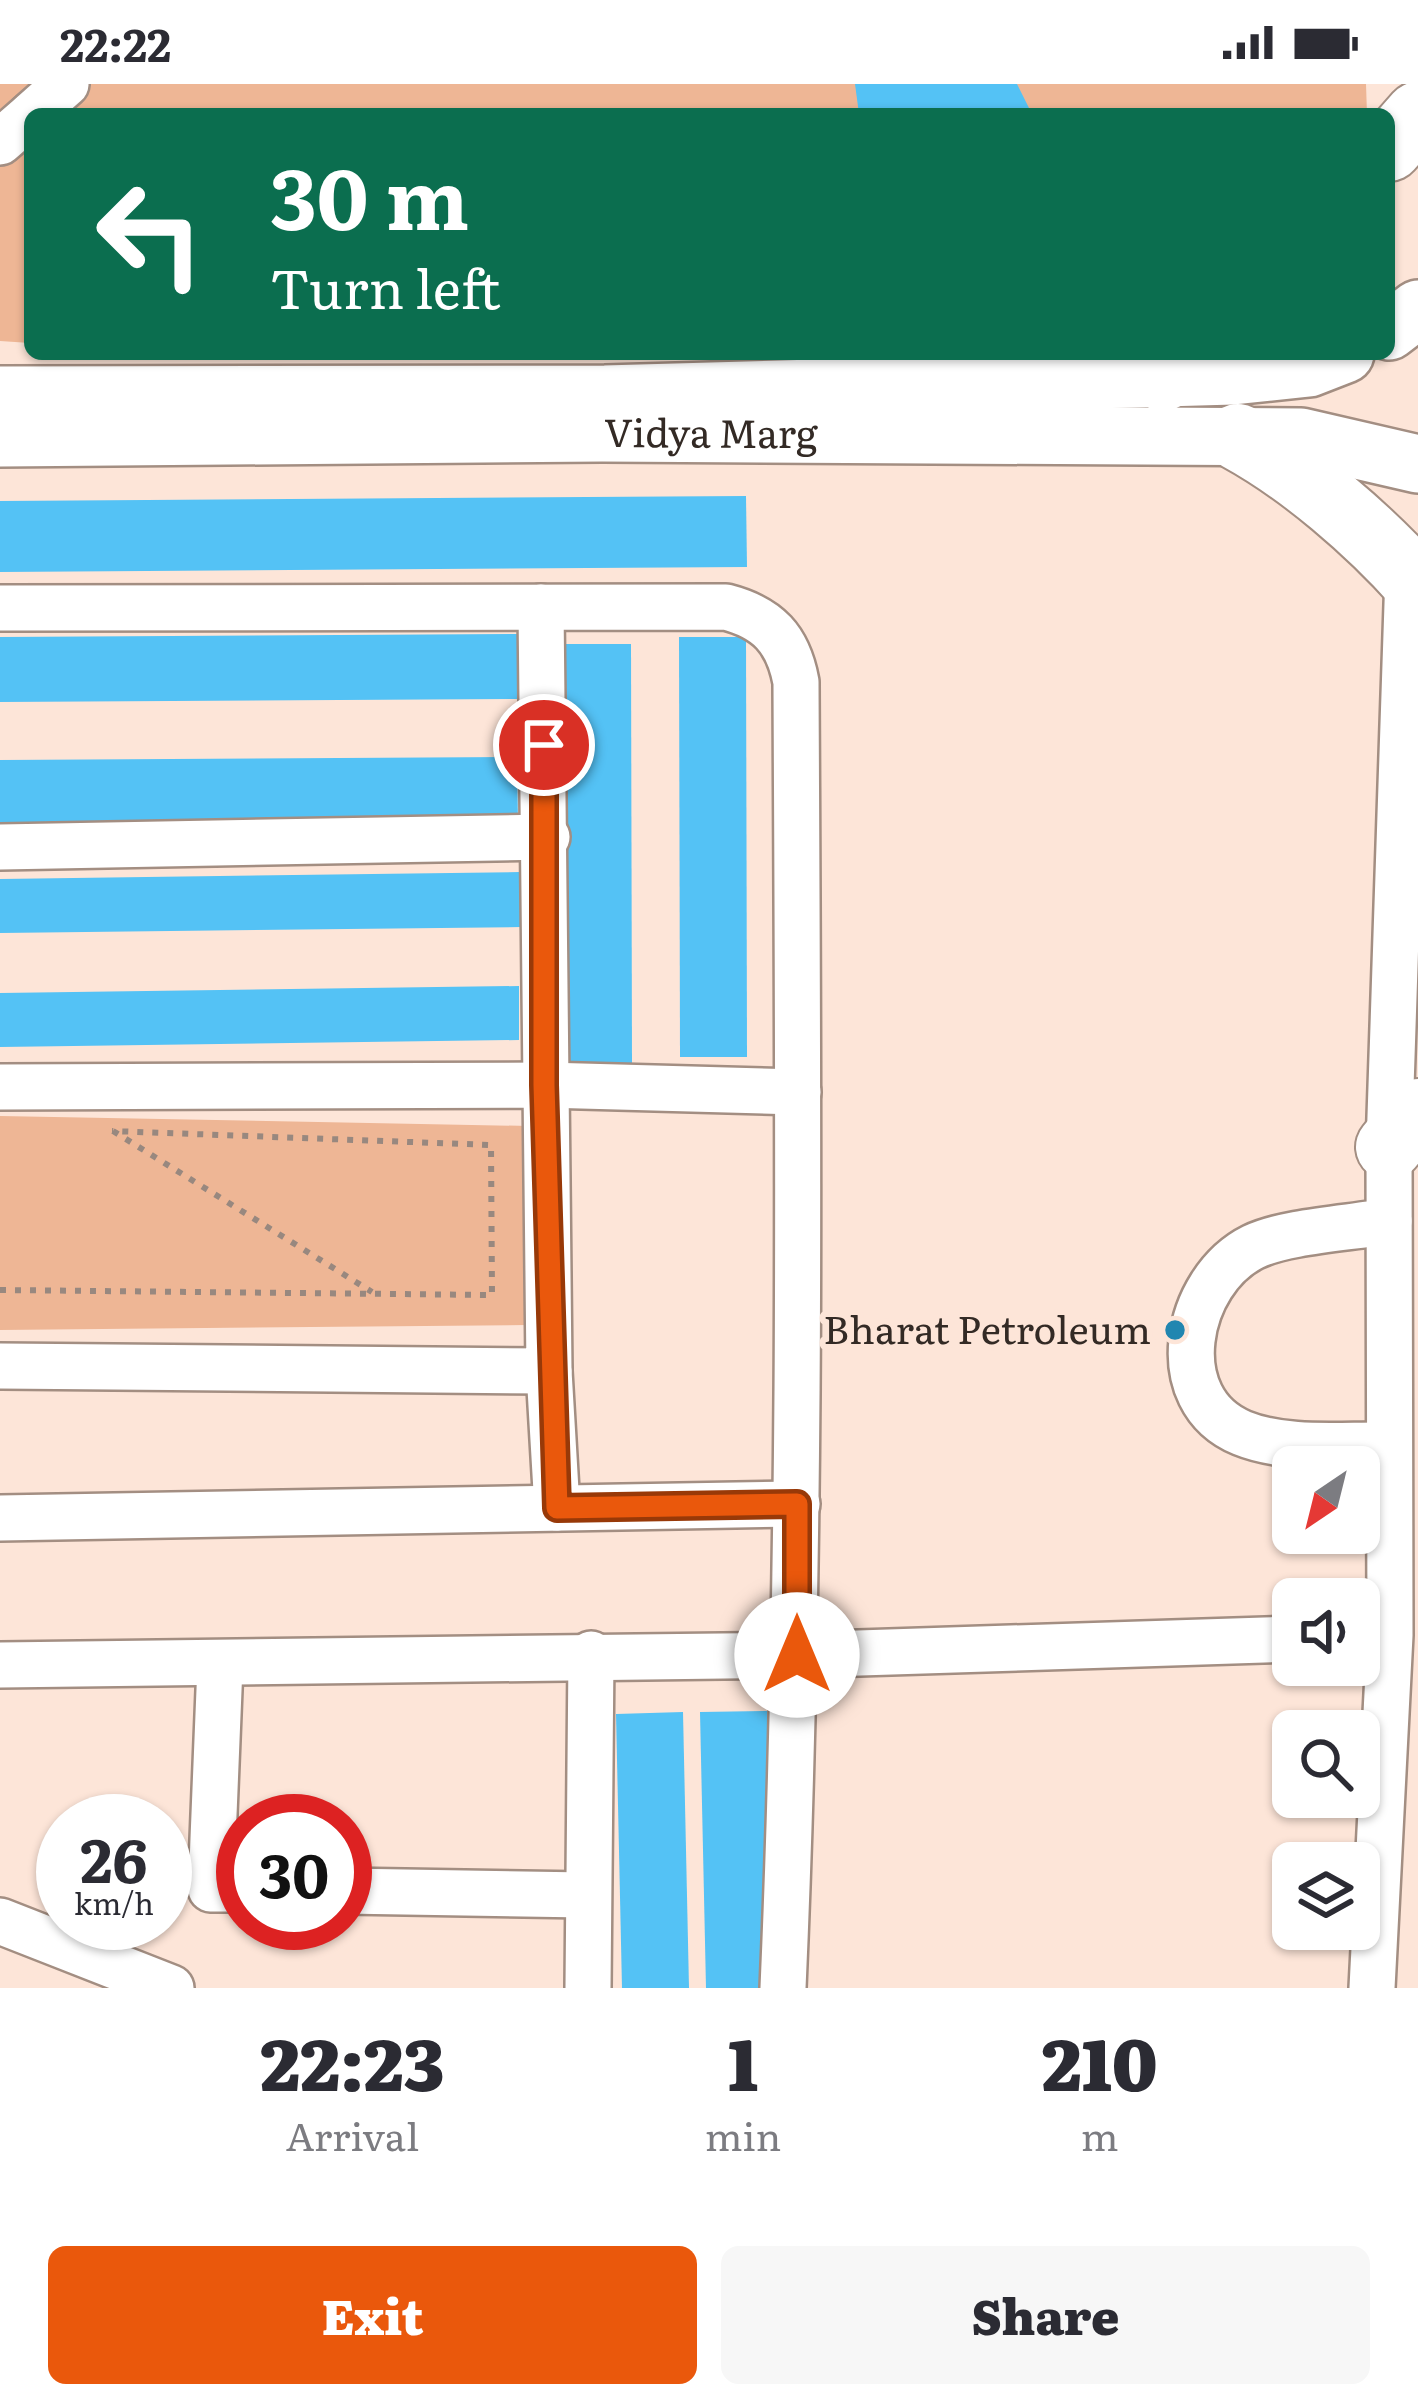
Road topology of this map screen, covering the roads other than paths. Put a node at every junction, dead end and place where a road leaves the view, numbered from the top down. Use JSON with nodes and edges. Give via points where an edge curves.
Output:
{"nodes":[{"id":1,"x":66,"y":84,"type":"edge"},
{"id":2,"x":39,"y":108,"type":"edge"},
{"id":3,"x":1418,"y":115,"type":"edge"},
{"id":4,"x":24,"y":121,"type":"edge"},
{"id":5,"x":1395,"y":141,"type":"edge"},
{"id":6,"x":0,"y":142,"type":"edge"},
{"id":7,"x":1330,"y":360,"type":"edge"},
{"id":8,"x":1176,"y":366,"type":"edge"},
{"id":9,"x":0,"y":395,"type":"edge"},
{"id":10,"x":1238,"y":436,"type":"junction"},
{"id":11,"x":0,"y":438,"type":"edge"},
{"id":12,"x":1418,"y":464,"type":"edge"},
{"id":13,"x":1413,"y":580,"type":"edge"},
{"id":14,"x":541,"y":607,"type":"junction"},
{"id":15,"x":0,"y":608,"type":"edge"},
{"id":16,"x":547,"y":837,"type":"junction"},
{"id":17,"x":0,"y":847,"type":"edge"},
{"id":18,"x":544,"y":1085,"type":"junction"},
{"id":19,"x":0,"y":1087,"type":"edge"},
{"id":20,"x":798,"y":1092,"type":"junction"},
{"id":21,"x":1404,"y":1130,"type":"edge"},
{"id":22,"x":1389,"y":1220,"type":"junction"},
{"id":23,"x":0,"y":1366,"type":"edge"},
{"id":24,"x":549,"y":1371,"type":"junction"},
{"id":25,"x":1389,"y":1445,"type":"junction"},
{"id":26,"x":797,"y":1504,"type":"junction"},
{"id":27,"x":557,"y":1508,"type":"junction"},
{"id":28,"x":0,"y":1517,"type":"edge"},
{"id":29,"x":1378,"y":1578,"type":"edge"},
{"id":30,"x":1272,"y":1640,"type":"edge"},
{"id":31,"x":592,"y":1654,"type":"junction"},
{"id":32,"x":797,"y":1655,"type":"junction"},
{"id":33,"x":0,"y":1665,"type":"edge"},
{"id":34,"x":220,"y":1666,"type":"junction"},
{"id":35,"x":1374,"y":1686,"type":"edge"},
{"id":36,"x":216,"y":1888,"type":"edge"},
{"id":37,"x":372,"y":1891,"type":"edge"},
{"id":38,"x":586,"y":1894,"type":"junction"},
{"id":39,"x":0,"y":1922,"type":"edge"},
{"id":40,"x":105,"y":1977,"type":"edge"},
{"id":41,"x":171,"y":1988,"type":"edge"},
{"id":42,"x":588,"y":1988,"type":"edge"},
{"id":43,"x":783,"y":1988,"type":"edge"},
{"id":44,"x":1372,"y":1988,"type":"edge"}],
"edges":[{"from":1,"to":2,"type":"street"},
{"from":3,"to":5,"type":"highway"},
{"from":4,"to":6,"type":"street"},
{"from":7,"to":8,"type":"main road","name":"Vidya Marg","via":[[1309,368]]},
{"from":8,"to":9,"type":"main road","name":"Vidya Marg","via":[[605,394]]},
{"from":10,"to":11,"type":"main road","name":"Vidya Marg"},
{"from":10,"to":12,"type":"main road","name":"Vidya Marg","via":[[1301,437]]},
{"from":10,"to":13,"type":"highway"},
{"from":13,"to":21,"type":"street"},
{"from":14,"to":15,"type":"street"},
{"from":14,"to":16,"type":"street"},
{"from":14,"to":20,"type":"street","via":[[726,608],[762,620],[785,644],[796,682]]},
{"from":16,"to":17,"type":"street"},
{"from":16,"to":18,"type":"street"},
{"from":18,"to":19,"type":"street"},
{"from":18,"to":20,"type":"street"},
{"from":18,"to":24,"type":"street"},
{"from":20,"to":26,"type":"street"},
{"from":21,"to":22,"type":"street"},
{"from":22,"to":25,"type":"street"},
{"from":22,"to":25,"type":"street","via":[[1256,1246],[1224,1267],[1192,1329],[1195,1391],[1243,1434],[1293,1444]]},
{"from":23,"to":24,"type":"street"},
{"from":24,"to":27,"type":"street"},
{"from":25,"to":29,"type":"street"},
{"from":26,"to":27,"type":"street"},
{"from":26,"to":32,"type":"street"},
{"from":27,"to":28,"type":"street"},
{"from":30,"to":32,"type":"street"},
{"from":31,"to":32,"type":"street"},
{"from":31,"to":34,"type":"street"},
{"from":31,"to":38,"type":"street"},
{"from":32,"to":43,"type":"street"},
{"from":33,"to":34,"type":"street"},
{"from":34,"to":36,"type":"street"},
{"from":35,"to":44,"type":"street"},
{"from":37,"to":38,"type":"street"},
{"from":38,"to":42,"type":"street"},
{"from":39,"to":40,"type":"street"},
{"from":40,"to":41,"type":"street"}]}
